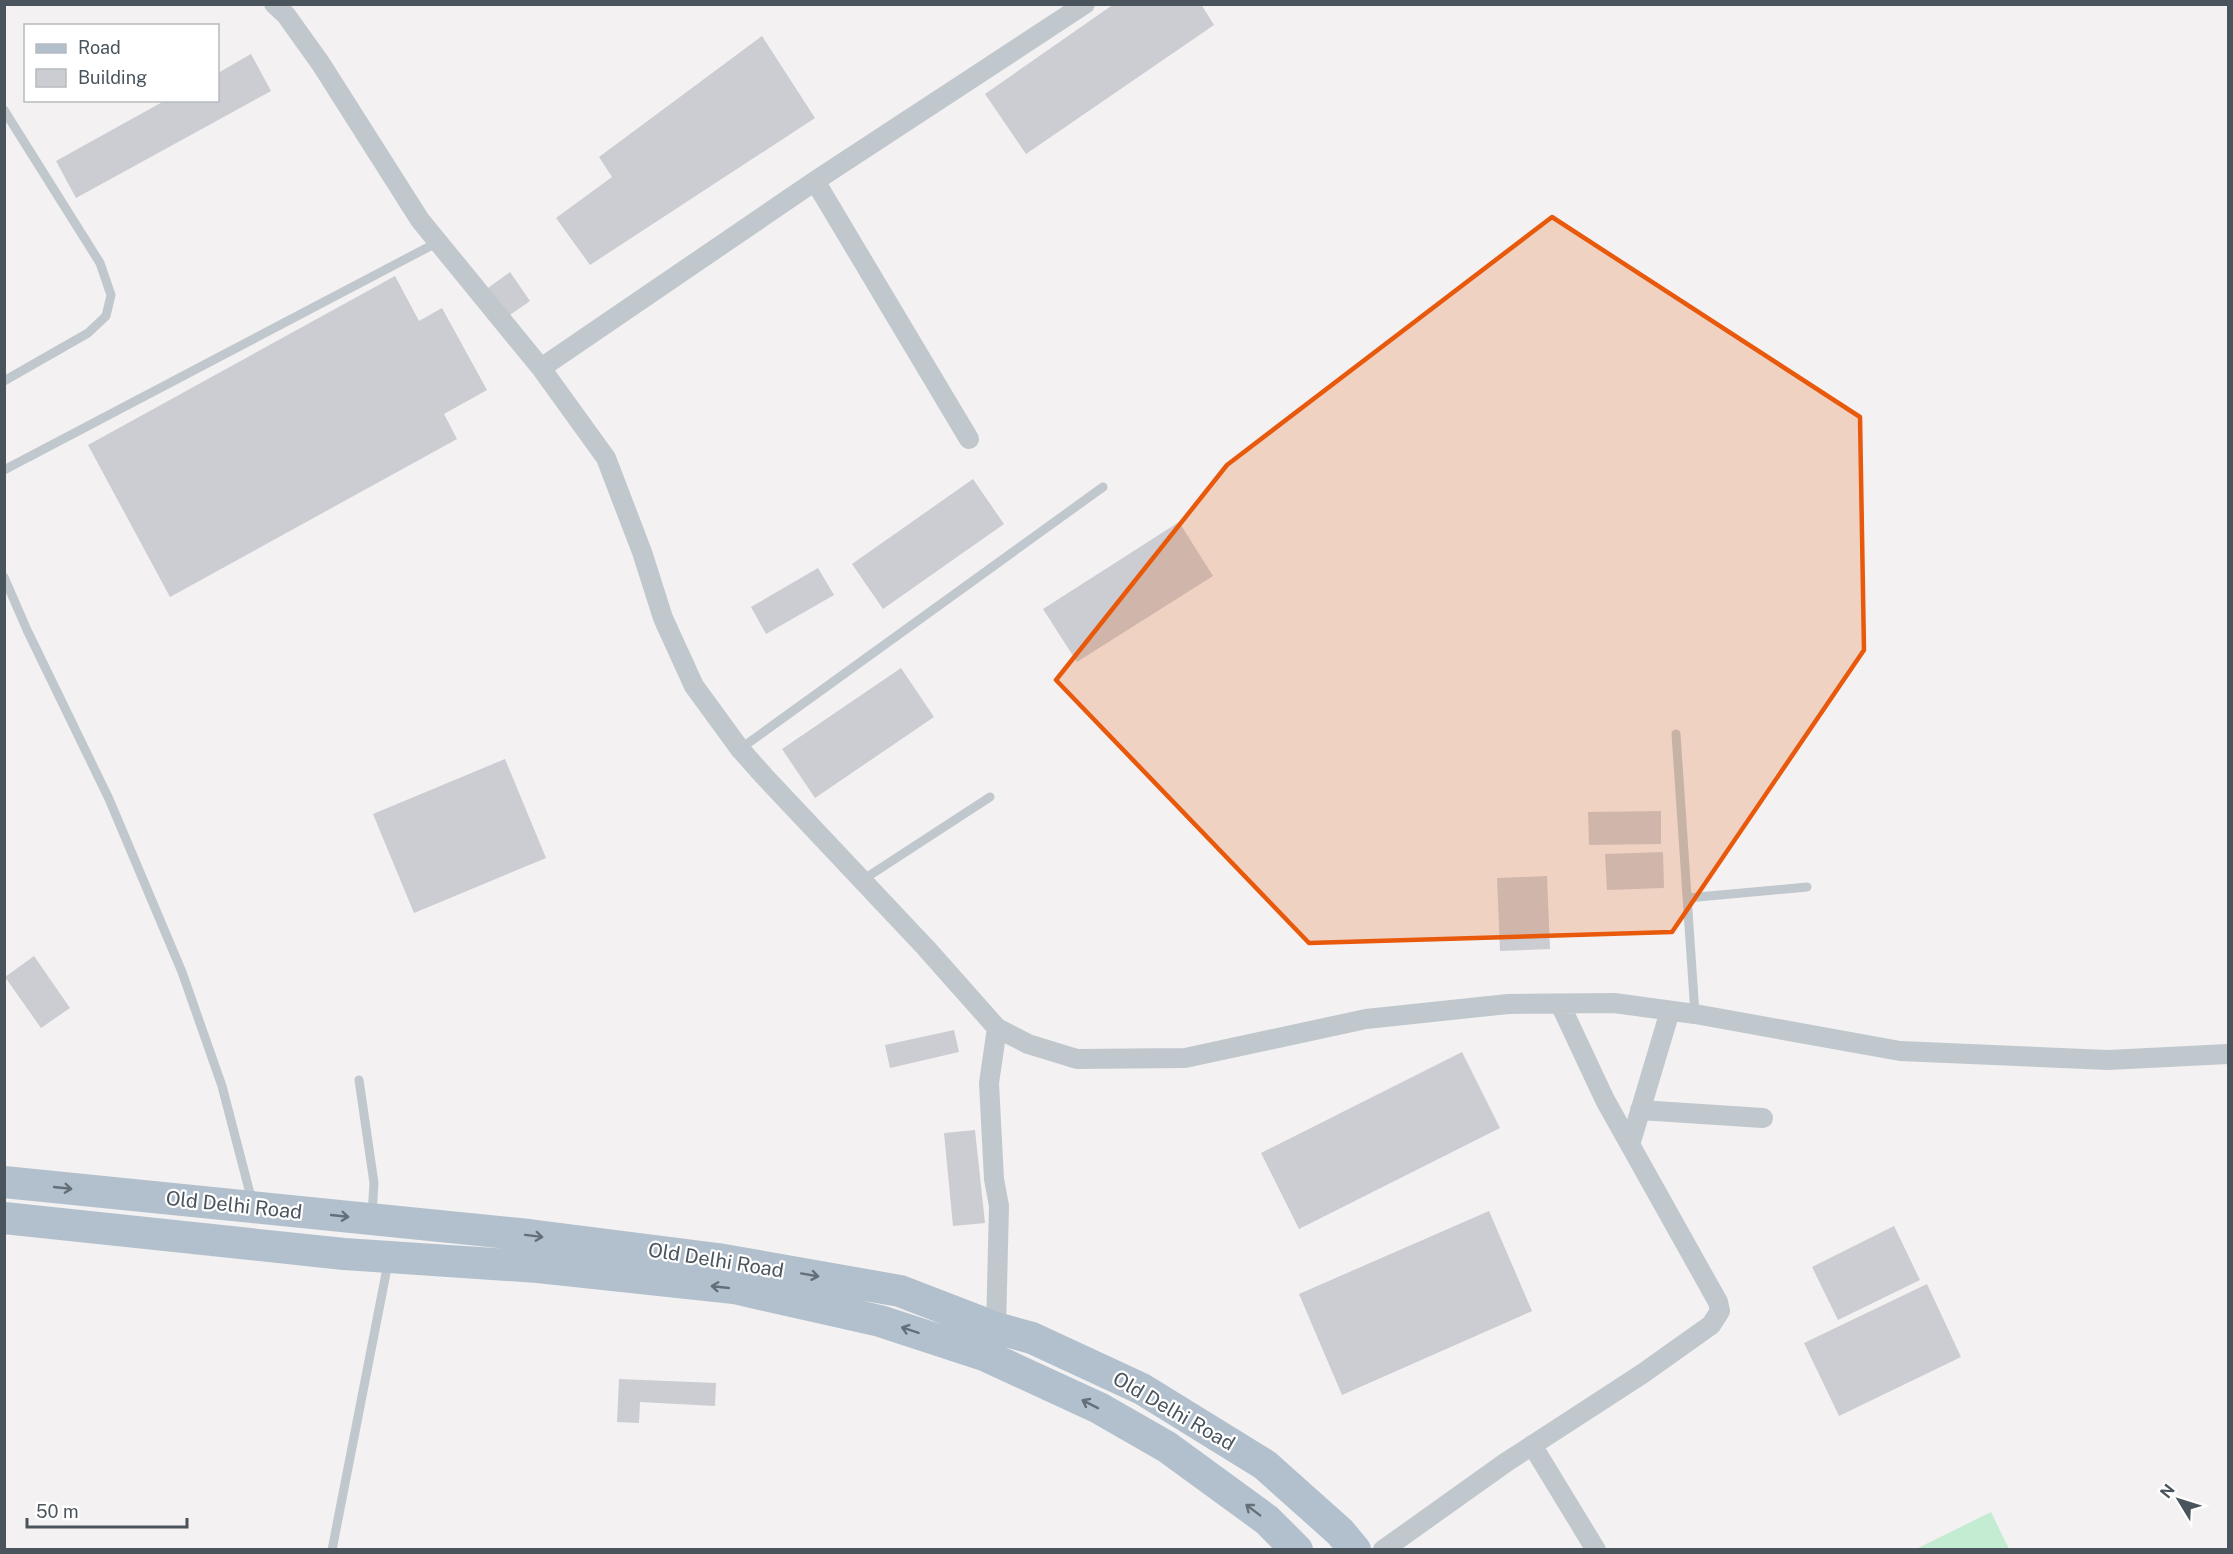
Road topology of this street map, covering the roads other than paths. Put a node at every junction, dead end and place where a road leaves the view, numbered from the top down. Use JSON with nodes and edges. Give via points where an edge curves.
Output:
{"nodes":[{"id":1,"x":274,"y":4,"type":"edge"},
{"id":2,"x":1085,"y":4,"type":"edge"},
{"id":3,"x":4,"y":111,"type":"edge"},
{"id":4,"x":815,"y":181,"type":"junction"},
{"id":5,"x":438,"y":242,"type":"junction"},
{"id":6,"x":541,"y":368,"type":"junction"},
{"id":7,"x":4,"y":381,"type":"edge"},
{"id":8,"x":969,"y":439,"type":"dead end"},
{"id":9,"x":4,"y":470,"type":"edge"},
{"id":10,"x":1103,"y":487,"type":"dead end"},
{"id":11,"x":4,"y":577,"type":"edge"},
{"id":12,"x":1676,"y":734,"type":"dead end"},
{"id":13,"x":740,"y":749,"type":"junction"},
{"id":14,"x":990,"y":797,"type":"dead end"},
{"id":15,"x":861,"y":881,"type":"junction"},
{"id":16,"x":1807,"y":886,"type":"dead end"},
{"id":17,"x":1687,"y":898,"type":"junction"},
{"id":18,"x":1560,"y":1004,"type":"junction"},
{"id":19,"x":1670,"y":1011,"type":"junction"},
{"id":20,"x":1695,"y":1014,"type":"junction"},
{"id":21,"x":997,"y":1028,"type":"junction"},
{"id":22,"x":2229,"y":1054,"type":"edge"},
{"id":23,"x":359,"y":1080,"type":"dead end"},
{"id":24,"x":1640,"y":1110,"type":"junction"},
{"id":25,"x":1763,"y":1118,"type":"dead end"},
{"id":26,"x":1630,"y":1145,"type":"junction"},
{"id":27,"x":4,"y":1182,"type":"edge"},
{"id":28,"x":254,"y":1207,"type":"junction"},
{"id":29,"x":4,"y":1218,"type":"edge"},
{"id":30,"x":371,"y":1219,"type":"junction"},
{"id":31,"x":389,"y":1257,"type":"junction"},
{"id":32,"x":996,"y":1328,"type":"junction"},
{"id":33,"x":1532,"y":1445,"type":"junction"},
{"id":34,"x":332,"y":1550,"type":"edge"},
{"id":35,"x":1297,"y":1550,"type":"edge"},
{"id":36,"x":1355,"y":1550,"type":"edge"},
{"id":37,"x":1383,"y":1550,"type":"edge"},
{"id":38,"x":1596,"y":1550,"type":"edge"}],
"edges":[{"from":1,"to":5,"type":"street","via":[[321,64]]},
{"from":2,"to":4,"type":"street"},
{"from":3,"to":7,"type":"lane","via":[[100,263],[111,295],[106,316],[88,333]]},
{"from":4,"to":6,"type":"street"},
{"from":4,"to":8,"type":"street"},
{"from":5,"to":6,"type":"street"},
{"from":5,"to":9,"type":"lane"},
{"from":6,"to":13,"type":"street","via":[[606,458],[663,618],[694,686]]},
{"from":10,"to":13,"type":"lane"},
{"from":11,"to":28,"type":"lane","via":[[109,799],[182,972],[222,1086]]},
{"from":12,"to":17,"type":"lane"},
{"from":13,"to":15,"type":"street"},
{"from":14,"to":15,"type":"lane"},
{"from":15,"to":21,"type":"street"},
{"from":16,"to":17,"type":"lane"},
{"from":17,"to":20,"type":"lane"},
{"from":18,"to":19,"type":"street","via":[[1614,1003]]},
{"from":18,"to":21,"type":"street","via":[[1508,1004],[1366,1019],[1185,1058],[1077,1059],[1028,1044]]},
{"from":18,"to":26,"type":"street"},
{"from":19,"to":20,"type":"street"},
{"from":19,"to":24,"type":"street"},
{"from":20,"to":22,"type":"street","via":[[1900,1051],[2108,1060]]},
{"from":21,"to":32,"type":"street","via":[[989,1083],[999,1206]]},
{"from":23,"to":30,"type":"lane","via":[[374,1183]]},
{"from":24,"to":25,"type":"street"},
{"from":24,"to":26,"type":"street"},
{"from":26,"to":33,"type":"street","via":[[1720,1311],[1711,1325]]},
{"from":27,"to":28,"type":"main road","name":"Old Delhi Road","one_way":true},
{"from":28,"to":30,"type":"main road","name":"Old Delhi Road","one_way":true},
{"from":29,"to":31,"type":"main road","name":"Old Delhi Road"},
{"from":30,"to":32,"type":"main road","name":"Old Delhi Road","one_way":true,"via":[[718,1258],[900,1291]]},
{"from":31,"to":34,"type":"lane"},
{"from":35,"to":31,"type":"main road","name":"Old Delhi Road","one_way":true,"via":[[1267,1520],[1167,1447],[1099,1408],[984,1354],[880,1321],[734,1288],[538,1267]]},
{"from":32,"to":36,"type":"main road","name":"Old Delhi Road","via":[[1032,1338],[1142,1389],[1193,1420],[1264,1465]]},
{"from":33,"to":37,"type":"street"},
{"from":33,"to":38,"type":"street"}]}
